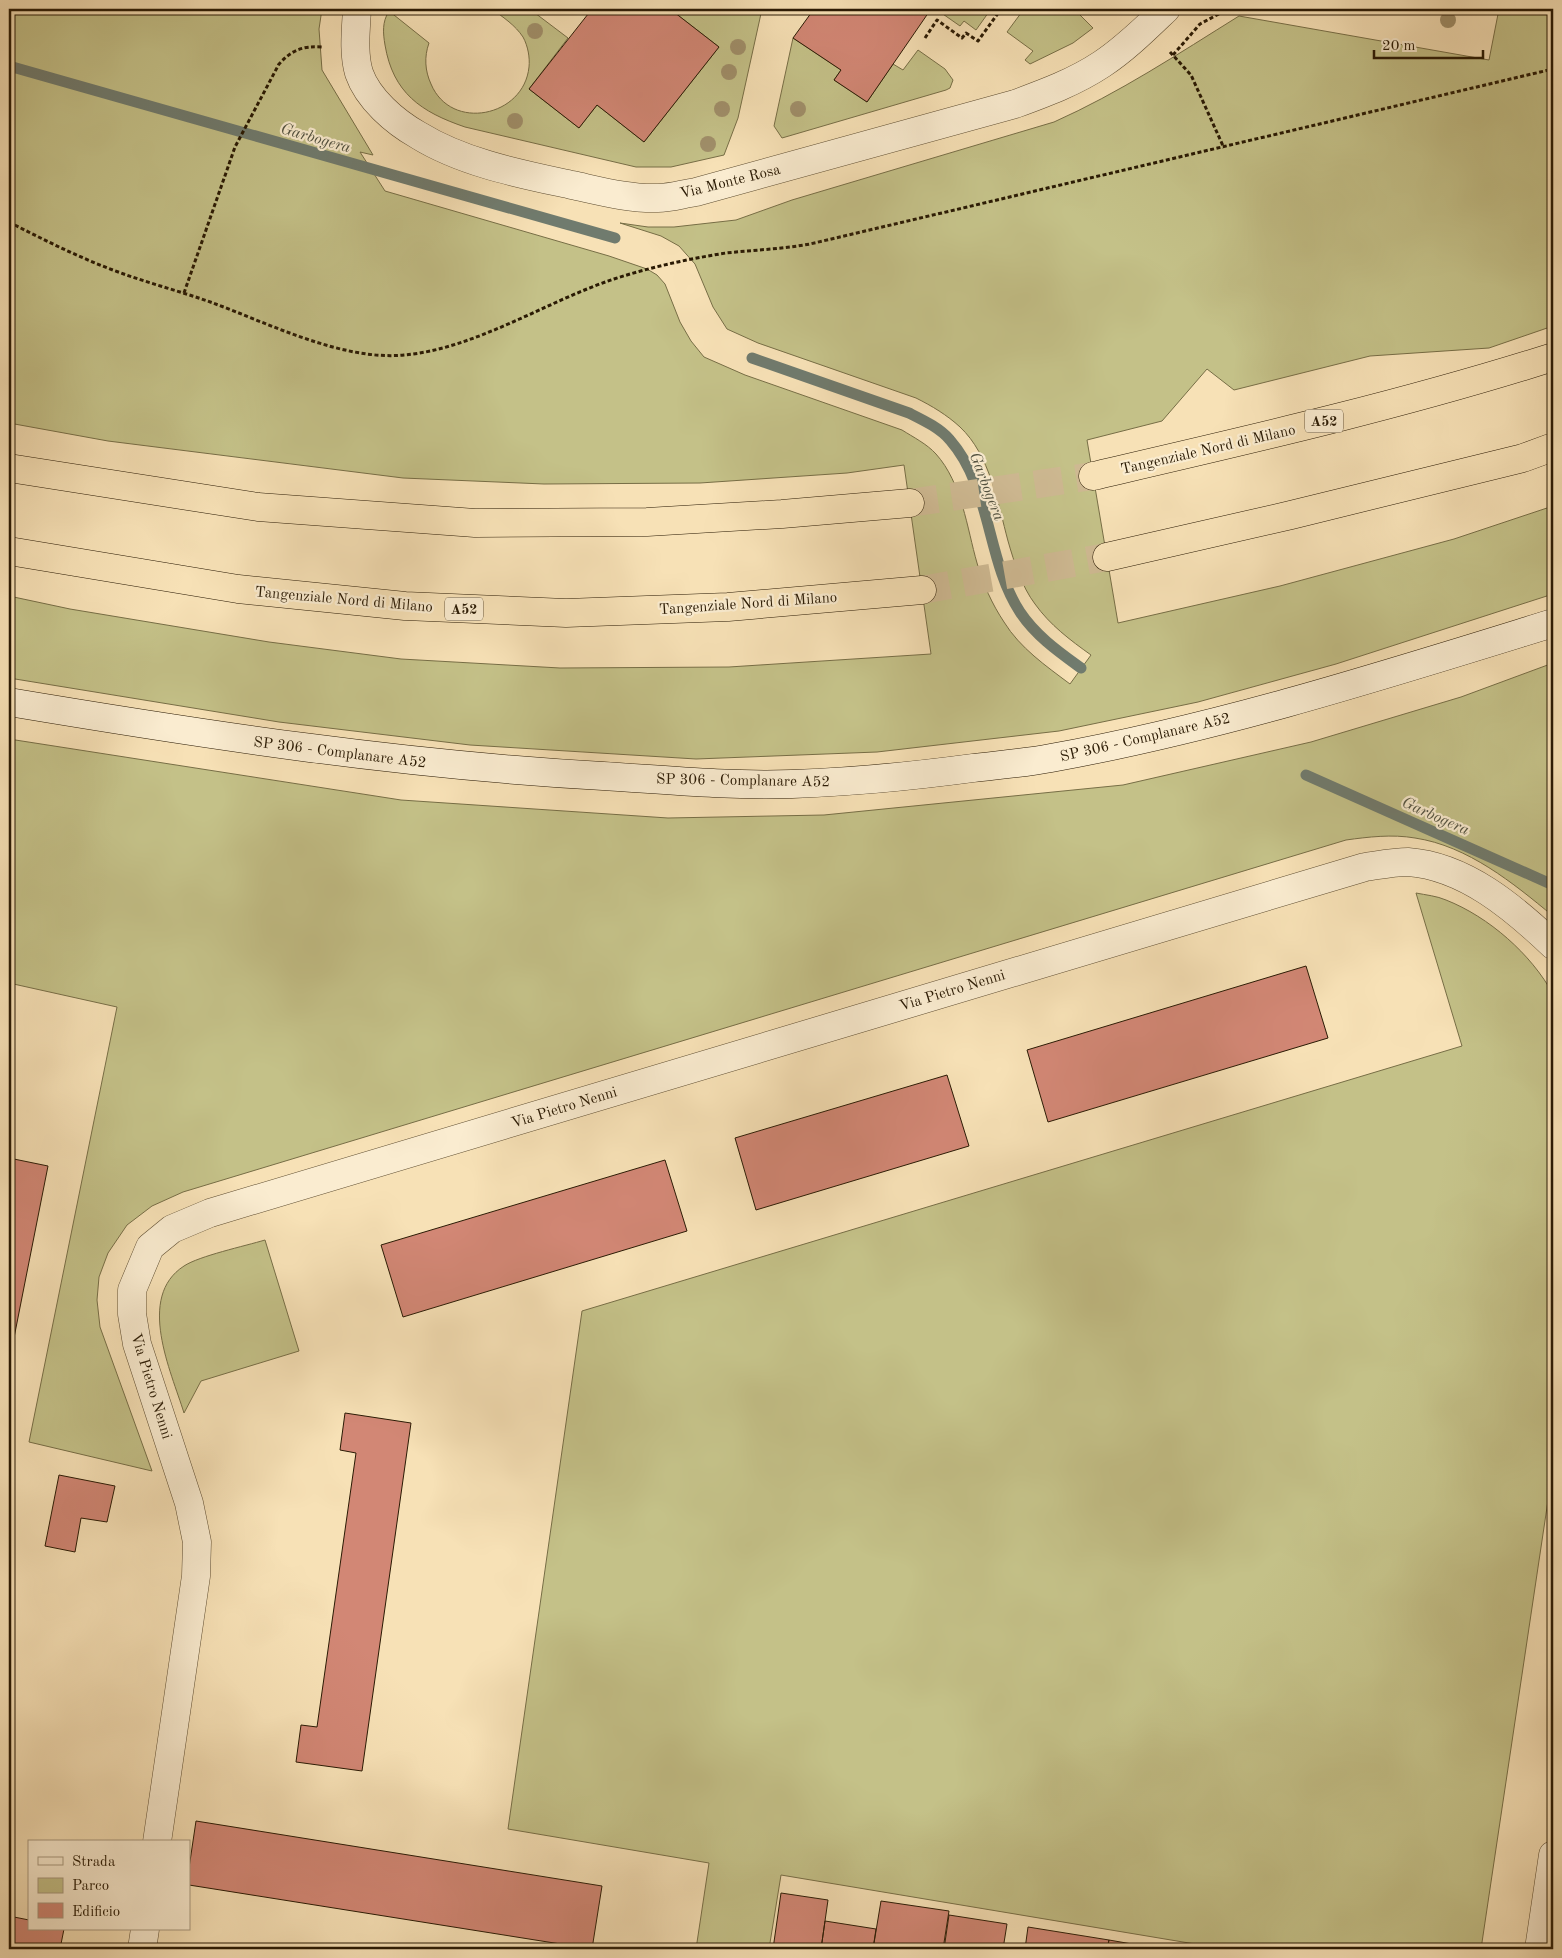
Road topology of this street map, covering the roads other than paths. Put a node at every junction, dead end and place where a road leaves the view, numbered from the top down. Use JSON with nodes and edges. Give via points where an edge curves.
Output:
{"nodes":[{"id":1,"x":357,"y":9,"type":"edge"},
{"id":2,"x":1156,"y":18,"type":"edge"},
{"id":3,"x":1553,"y":357,"type":"edge"},
{"id":4,"x":1553,"y":448,"type":"edge"},
{"id":5,"x":9,"y":468,"type":"edge"},
{"id":6,"x":1093,"y":476,"type":"tunnel mouth"},
{"id":7,"x":910,"y":503,"type":"tunnel mouth"},
{"id":8,"x":9,"y":551,"type":"edge"},
{"id":9,"x":1107,"y":557,"type":"tunnel mouth"},
{"id":10,"x":922,"y":590,"type":"tunnel mouth"},
{"id":11,"x":1553,"y":623,"type":"edge"},
{"id":12,"x":9,"y":702,"type":"edge"},
{"id":13,"x":1553,"y":945,"type":"edge"},
{"id":14,"x":157,"y":1840,"type":"edge"},
{"id":15,"x":1553,"y":1855,"type":"edge"},
{"id":16,"x":144,"y":1930,"type":"edge"},
{"id":17,"x":142,"y":1949,"type":"edge"},
{"id":18,"x":1539,"y":1949,"type":"edge"}],
"edges":[{"from":1,"to":2,"type":"street","name":"Via Monte Rosa","via":[[355,48],[359,73],[372,96],[398,123],[439,146],[513,171],[612,194],[658,198],[696,192],[1015,104],[1060,87],[1103,64]]},
{"from":3,"to":6,"type":"highway","name":"Tangenziale Nord di Milano","number":"A52","via":[[1494,376],[1274,434]]},
{"from":4,"to":9,"type":"highway","via":[[1291,516]]},
{"from":5,"to":7,"type":"highway","via":[[258,507],[475,523],[647,522]]},
{"from":8,"to":10,"type":"highway","name":"Tangenziale Nord di Milano","number":"A52","via":[[238,589],[424,607],[566,613],[728,607]]},
{"from":11,"to":12,"type":"street","name":"SP 306 - Complanare A52","via":[[1240,716],[1050,758],[919,775],[789,784],[509,771],[354,755],[206,735]]},
{"from":13,"to":14,"type":"street","name":"Via Pietro Nenni","via":[[1523,916],[1458,875],[1434,866],[1407,862],[1365,867],[210,1213],[172,1229],[150,1246],[132,1290],[137,1344],[189,1503],[197,1542],[195,1585]]},
{"from":15,"to":18,"type":"street"},
{"from":16,"to":17,"type":"street"}]}
